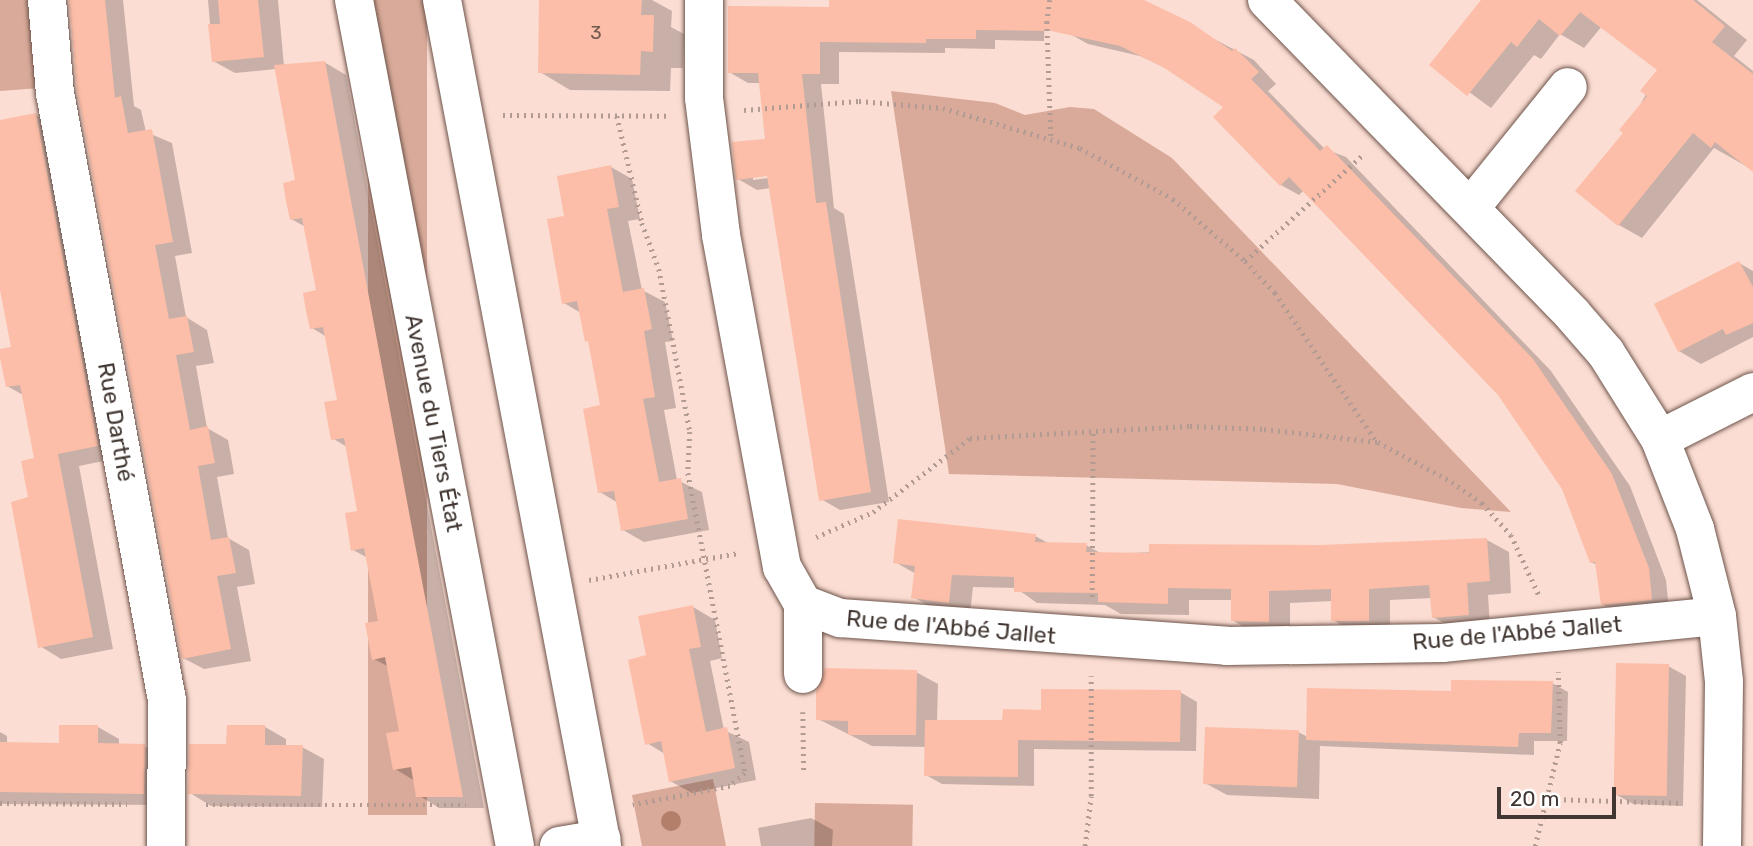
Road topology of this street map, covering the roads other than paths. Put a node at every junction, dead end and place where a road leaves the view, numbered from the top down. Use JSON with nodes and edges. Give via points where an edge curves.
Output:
{"nodes":[{"id":1,"x":47,"y":0,"type":"edge"},
{"id":2,"x":354,"y":0,"type":"edge"},
{"id":3,"x":442,"y":0,"type":"edge"},
{"id":4,"x":704,"y":0,"type":"edge"},
{"id":5,"x":1267,"y":0,"type":"edge"},
{"id":6,"x":1568,"y":87,"type":"dead end"},
{"id":7,"x":1471,"y":207,"type":"junction"},
{"id":8,"x":1753,"y":392,"type":"edge"},
{"id":9,"x":1660,"y":439,"type":"junction"},
{"id":10,"x":803,"y":604,"type":"junction"},
{"id":11,"x":1717,"y":616,"type":"junction"},
{"id":12,"x":803,"y":674,"type":"road end"},
{"id":13,"x":1732,"y":788,"type":"edge"},
{"id":14,"x":602,"y":843,"type":"edge"},
{"id":15,"x":166,"y":846,"type":"edge"},
{"id":16,"x":515,"y":846,"type":"edge"},
{"id":17,"x":559,"y":846,"type":"edge"},
{"id":18,"x":1722,"y":846,"type":"edge"}],
"edges":[{"from":1,"to":15,"type":"street","name":"Rue Darthé","via":[[55,93],[167,700]]},
{"from":2,"to":16,"type":"street","name":"Avenue du Tiers État"},
{"from":3,"to":14,"type":"street"},
{"from":4,"to":10,"type":"street","via":[[705,114],[739,348],[778,546],[789,586]]},
{"from":5,"to":7,"type":"street"},
{"from":6,"to":7,"type":"street"},
{"from":7,"to":9,"type":"street","via":[[1606,353]]},
{"from":8,"to":9,"type":"street"},
{"from":9,"to":11,"type":"street","via":[[1695,529]]},
{"from":10,"to":11,"type":"street","name":"Rue de l'Abbé Jallet","via":[[841,618],[1227,646],[1442,643]]},
{"from":10,"to":12,"type":"street"},
{"from":11,"to":13,"type":"street"},
{"from":13,"to":18,"type":"street"},
{"from":14,"to":17,"type":"street"}]}
